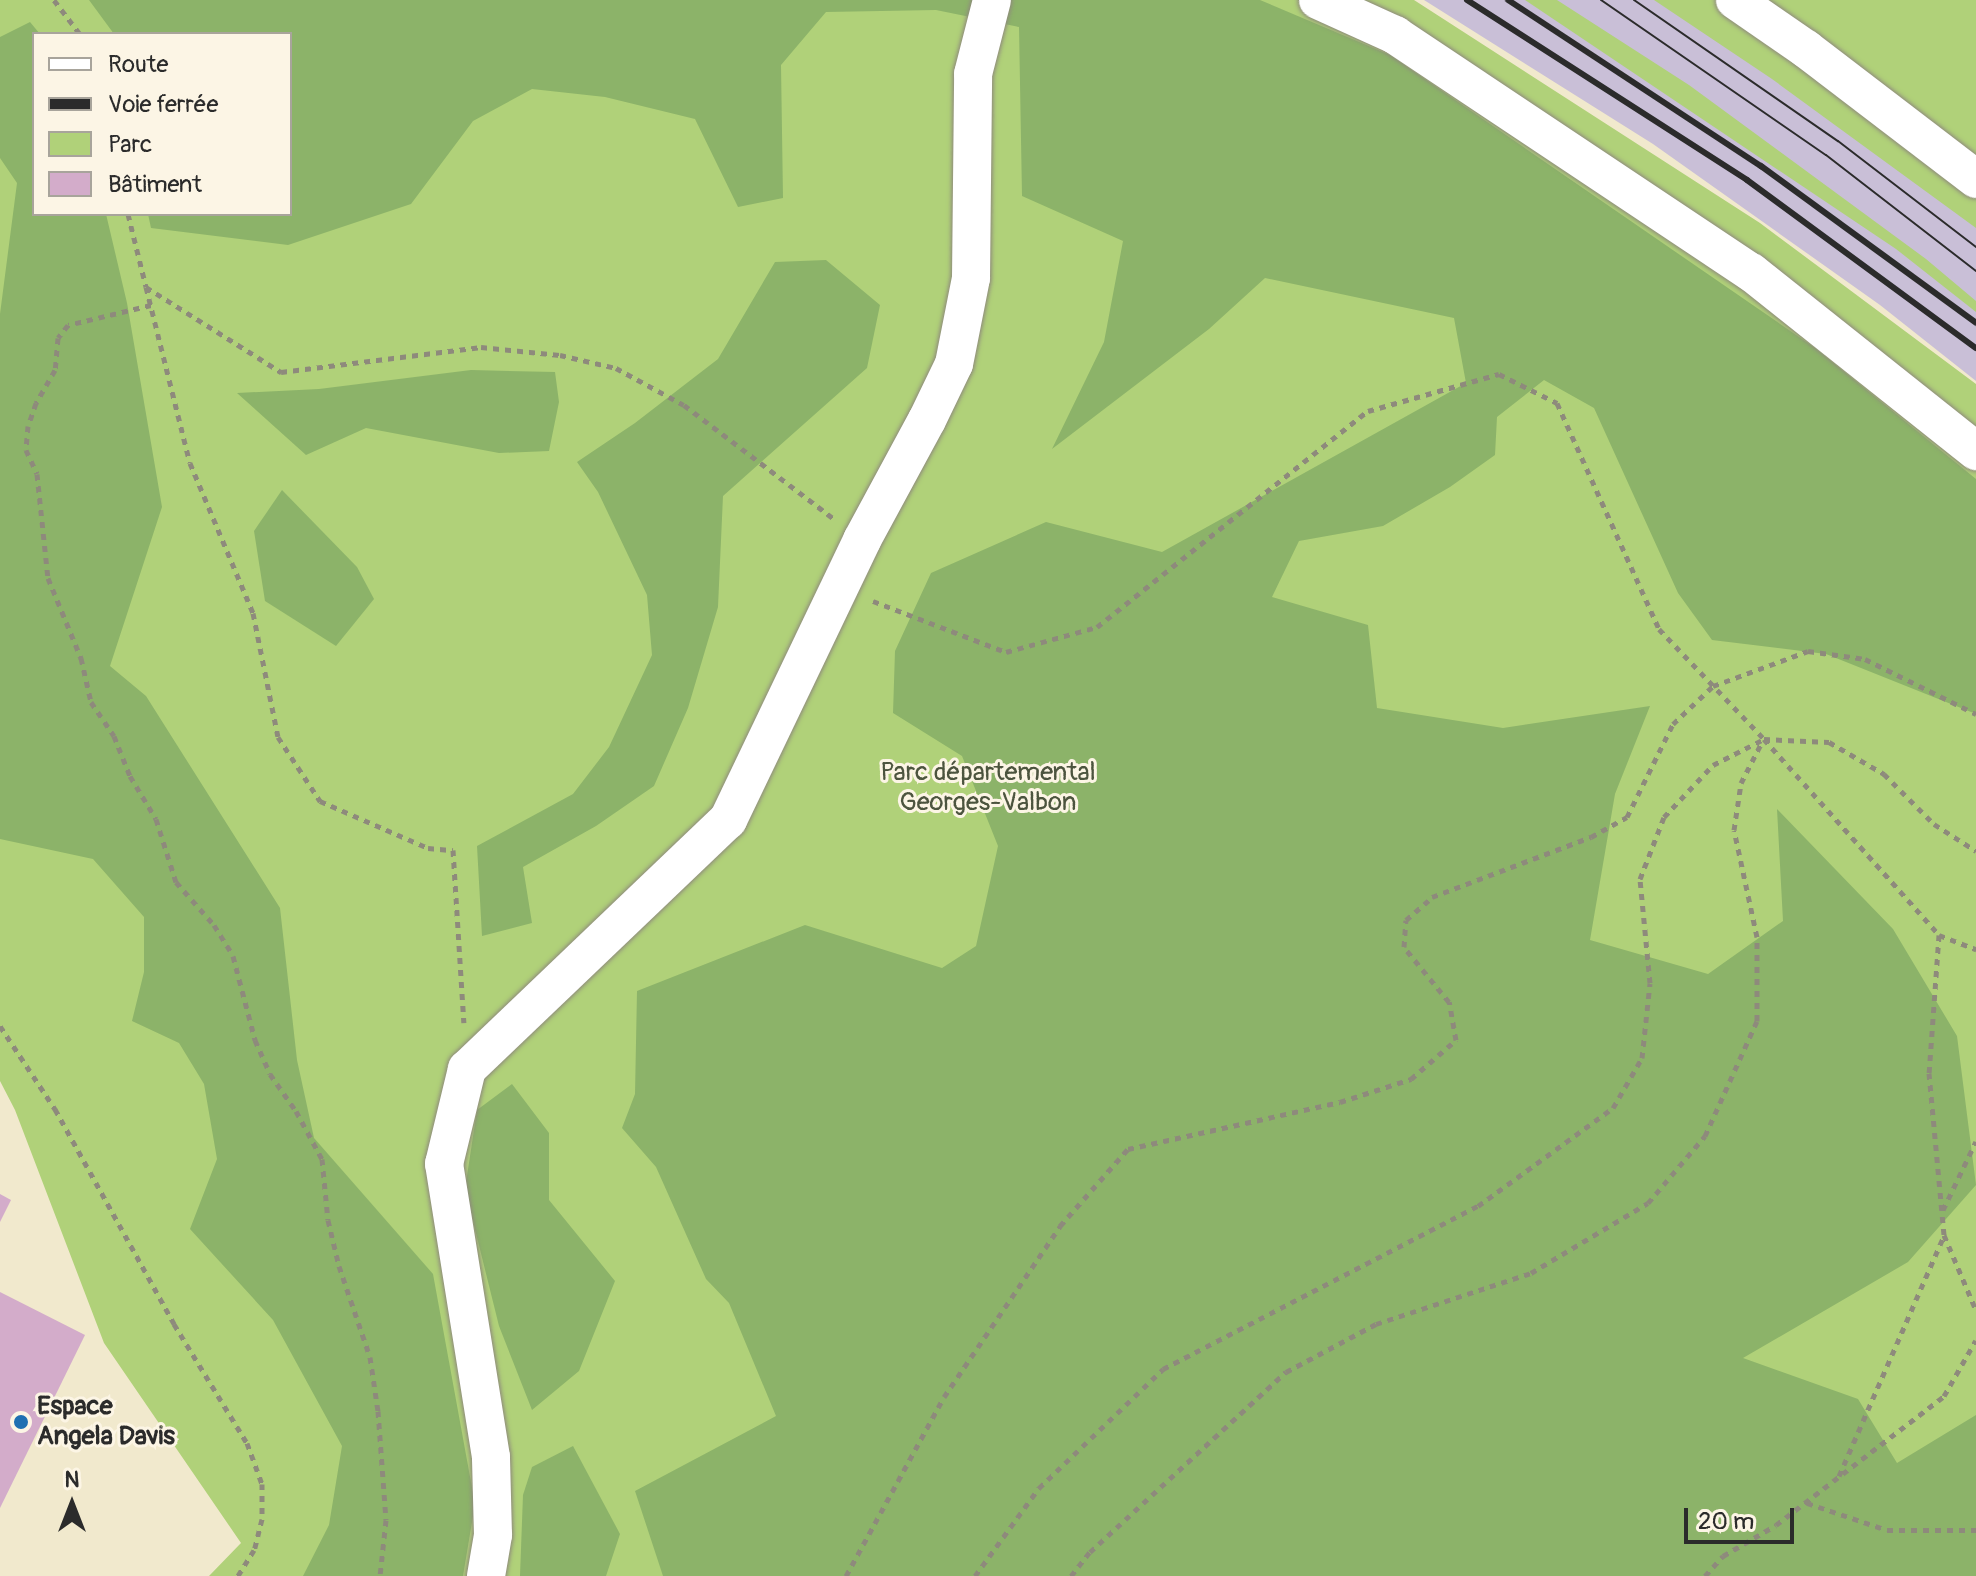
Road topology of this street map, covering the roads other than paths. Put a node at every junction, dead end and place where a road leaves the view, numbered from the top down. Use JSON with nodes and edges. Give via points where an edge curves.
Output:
{"nodes":[{"id":1,"x":1318,"y":0,"type":"edge"},
{"id":2,"x":1735,"y":0,"type":"edge"},
{"id":3,"x":990,"y":6,"type":"edge"},
{"id":4,"x":1976,"y":179,"type":"edge"},
{"id":5,"x":1976,"y":451,"type":"edge"},
{"id":6,"x":486,"y":1576,"type":"edge"}],
"edges":[{"from":1,"to":5,"type":"street","via":[[1395,35],[1751,272]]},
{"from":2,"to":4,"type":"street"},
{"from":3,"to":6,"type":"street","via":[[973,74],[971,278],[954,364],[862,540],[728,820],[467,1069],[444,1164],[491,1457],[493,1535]]}]}
